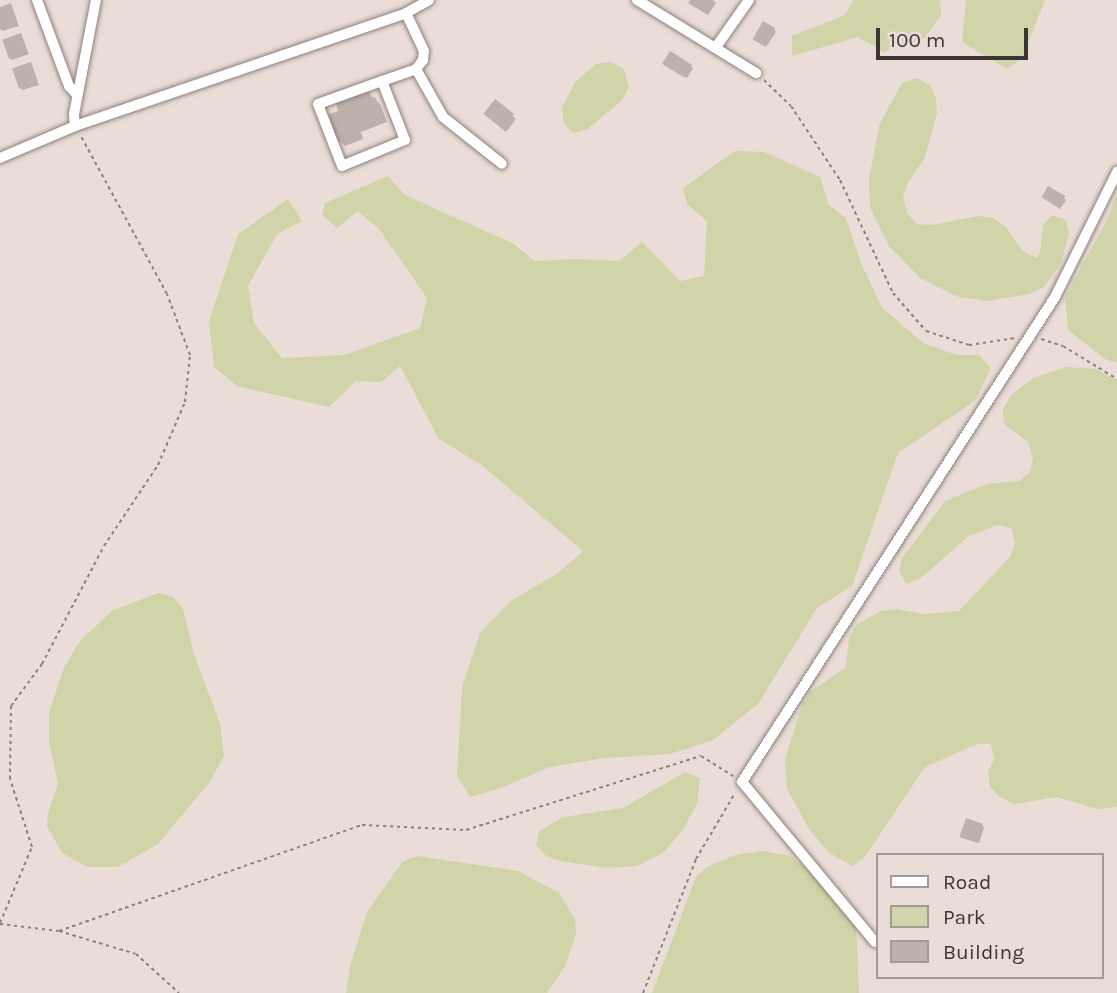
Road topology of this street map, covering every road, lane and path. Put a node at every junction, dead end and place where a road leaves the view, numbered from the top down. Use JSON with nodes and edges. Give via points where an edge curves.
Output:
{"nodes":[{"id":1,"x":37,"y":0,"type":"edge"},
{"id":2,"x":96,"y":0,"type":"edge"},
{"id":3,"x":429,"y":0,"type":"edge"},
{"id":4,"x":637,"y":0,"type":"edge"},
{"id":5,"x":750,"y":0,"type":"edge"},
{"id":6,"x":406,"y":13,"type":"junction"},
{"id":7,"x":716,"y":47,"type":"junction"},
{"id":8,"x":416,"y":69,"type":"junction"},
{"id":9,"x":756,"y":73,"type":"joint"},
{"id":10,"x":382,"y":81,"type":"junction"},
{"id":11,"x":77,"y":95,"type":"junction"},
{"id":12,"x":75,"y":127,"type":"junction"},
{"id":13,"x":0,"y":158,"type":"edge"},
{"id":14,"x":502,"y":164,"type":"dead end"},
{"id":15,"x":1117,"y":172,"type":"edge"},
{"id":16,"x":1031,"y":336,"type":"junction"},
{"id":17,"x":1117,"y":379,"type":"edge"},
{"id":18,"x":742,"y":782,"type":"junction"},
{"id":19,"x":0,"y":924,"type":"edge"},
{"id":20,"x":58,"y":930,"type":"junction"},
{"id":21,"x":875,"y":942,"type":"dead end"},
{"id":22,"x":179,"y":993,"type":"edge"},
{"id":23,"x":643,"y":993,"type":"edge"}],
"edges":[{"from":1,"to":11,"type":"street","via":[[69,86]]},
{"from":2,"to":11,"type":"street"},
{"from":3,"to":6,"type":"street"},
{"from":4,"to":7,"type":"street"},
{"from":5,"to":7,"type":"street"},
{"from":6,"to":8,"type":"street","via":[[424,51]]},
{"from":6,"to":12,"type":"street"},
{"from":7,"to":9,"type":"street"},
{"from":8,"to":10,"type":"street"},
{"from":8,"to":14,"type":"street","via":[[443,117]]},
{"from":9,"to":16,"type":"path","via":[[790,106],[840,180],[893,293],[926,331],[969,345]]},
{"from":10,"to":10,"type":"street","via":[[318,104],[342,166],[405,140]]},
{"from":11,"to":12,"type":"street"},
{"from":12,"to":13,"type":"street"},
{"from":12,"to":19,"type":"path","via":[[167,294],[190,355],[185,402],[158,465],[104,546],[43,664],[11,706],[10,779],[32,847]]},
{"from":15,"to":16,"type":"street"},
{"from":16,"to":17,"type":"path","via":[[1063,346]]},
{"from":16,"to":18,"type":"street"},
{"from":18,"to":20,"type":"path","via":[[701,757],[466,830],[362,825]]},
{"from":18,"to":21,"type":"street"},
{"from":18,"to":23,"type":"path","via":[[696,859]]},
{"from":19,"to":20,"type":"path"},
{"from":20,"to":22,"type":"path","via":[[136,954]]}]}
